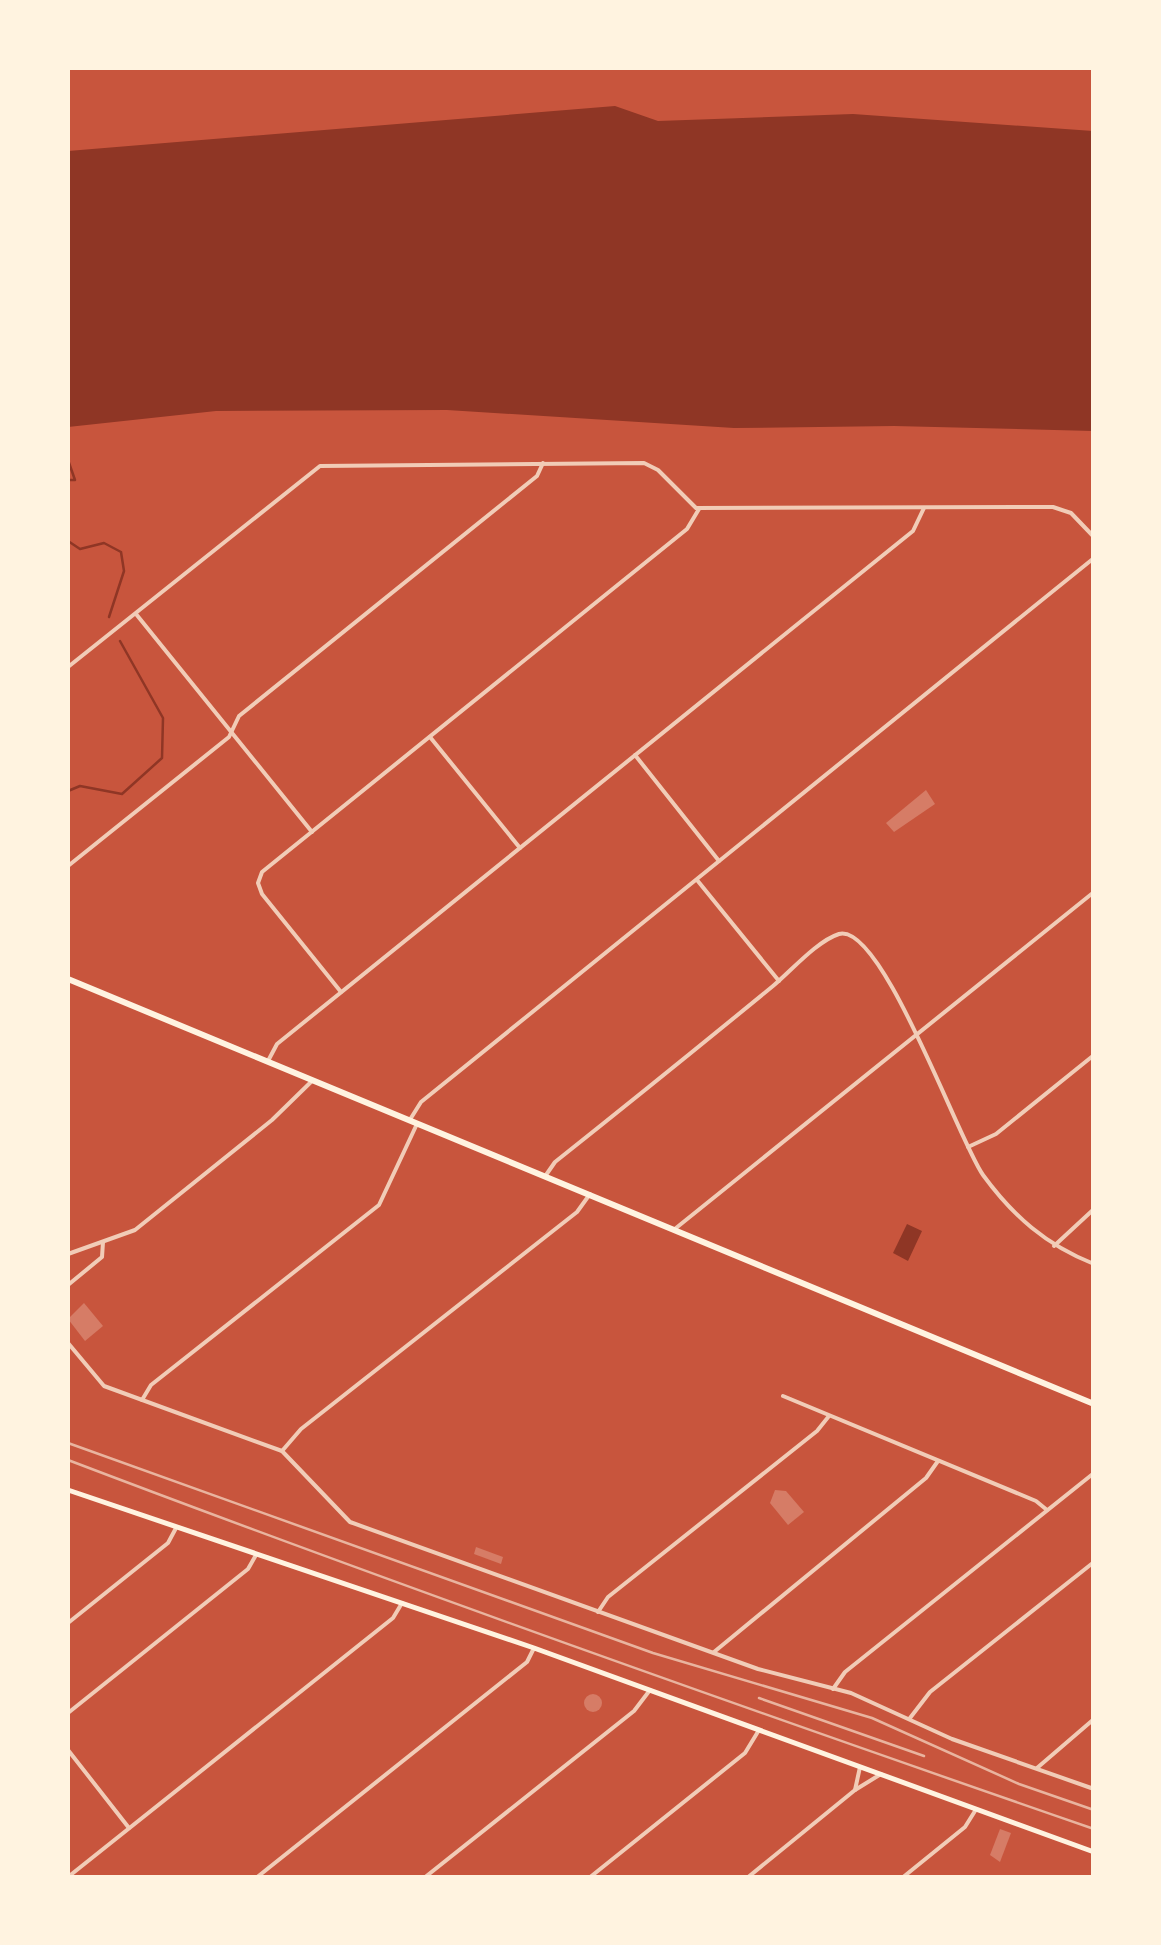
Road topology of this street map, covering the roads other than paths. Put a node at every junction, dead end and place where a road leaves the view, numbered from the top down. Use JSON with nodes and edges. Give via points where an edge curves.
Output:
{"nodes":[{"id":1,"x":543,"y":463,"type":"junction"},
{"id":2,"x":699,"y":508,"type":"junction"},
{"id":3,"x":924,"y":508,"type":"junction"},
{"id":4,"x":1094,"y":537,"type":"edge"},
{"id":5,"x":1094,"y":558,"type":"edge"},
{"id":6,"x":135,"y":613,"type":"junction"},
{"id":7,"x":68,"y":668,"type":"edge"},
{"id":8,"x":230,"y":730,"type":"junction"},
{"id":9,"x":430,"y":737,"type":"junction"},
{"id":10,"x":635,"y":755,"type":"junction"},
{"id":11,"x":312,"y":832,"type":"junction"},
{"id":12,"x":520,"y":848,"type":"junction"},
{"id":13,"x":719,"y":861,"type":"junction"},
{"id":14,"x":68,"y":866,"type":"edge"},
{"id":15,"x":697,"y":879,"type":"junction"},
{"id":16,"x":1094,"y":892,"type":"edge"},
{"id":17,"x":68,"y":979,"type":"edge"},
{"id":18,"x":779,"y":981,"type":"junction"},
{"id":19,"x":341,"y":992,"type":"junction"},
{"id":20,"x":916,"y":1036,"type":"junction"},
{"id":21,"x":1094,"y":1055,"type":"edge"},
{"id":22,"x":268,"y":1061,"type":"junction"},
{"id":23,"x":314,"y":1079,"type":"junction"},
{"id":24,"x":414,"y":1120,"type":"junction"},
{"id":25,"x":968,"y":1147,"type":"junction"},
{"id":26,"x":546,"y":1176,"type":"junction"},
{"id":27,"x":590,"y":1194,"type":"junction"},
{"id":28,"x":1094,"y":1209,"type":"edge"},
{"id":29,"x":676,"y":1228,"type":"junction"},
{"id":30,"x":102,"y":1242,"type":"junction"},
{"id":31,"x":1054,"y":1246,"type":"junction"},
{"id":32,"x":68,"y":1254,"type":"edge"},
{"id":33,"x":1094,"y":1264,"type":"edge"},
{"id":34,"x":68,"y":1285,"type":"edge"},
{"id":35,"x":68,"y":1343,"type":"edge"},
{"id":36,"x":783,"y":1396,"type":"dead end"},
{"id":37,"x":1091,"y":1399,"type":"edge"},
{"id":38,"x":142,"y":1400,"type":"junction"},
{"id":39,"x":829,"y":1416,"type":"junction"},
{"id":40,"x":282,"y":1451,"type":"junction"},
{"id":41,"x":938,"y":1461,"type":"junction"},
{"id":42,"x":1094,"y":1474,"type":"edge"},
{"id":43,"x":68,"y":1490,"type":"edge"},
{"id":44,"x":1047,"y":1510,"type":"junction"},
{"id":45,"x":176,"y":1528,"type":"junction"},
{"id":46,"x":256,"y":1555,"type":"junction"},
{"id":47,"x":1094,"y":1562,"type":"edge"},
{"id":48,"x":402,"y":1604,"type":"junction"},
{"id":49,"x":598,"y":1612,"type":"junction"},
{"id":50,"x":68,"y":1622,"type":"edge"},
{"id":51,"x":534,"y":1648,"type":"junction"},
{"id":52,"x":712,"y":1653,"type":"junction"},
{"id":53,"x":833,"y":1689,"type":"junction"},
{"id":54,"x":650,"y":1690,"type":"junction"},
{"id":55,"x":68,"y":1713,"type":"edge"},
{"id":56,"x":910,"y":1718,"type":"junction"},
{"id":57,"x":1094,"y":1719,"type":"edge"},
{"id":58,"x":760,"y":1730,"type":"junction"},
{"id":59,"x":68,"y":1750,"type":"edge"},
{"id":60,"x":860,"y":1766,"type":"junction"},
{"id":61,"x":1037,"y":1768,"type":"junction"},
{"id":62,"x":881,"y":1774,"type":"junction"},
{"id":63,"x":1094,"y":1789,"type":"edge"},
{"id":64,"x":855,"y":1790,"type":"junction"},
{"id":65,"x":976,"y":1808,"type":"junction"},
{"id":66,"x":129,"y":1828,"type":"junction"},
{"id":67,"x":1094,"y":1852,"type":"edge"},
{"id":68,"x":68,"y":1877,"type":"edge"},
{"id":69,"x":256,"y":1878,"type":"edge"},
{"id":70,"x":424,"y":1878,"type":"edge"},
{"id":71,"x":590,"y":1878,"type":"edge"},
{"id":72,"x":746,"y":1878,"type":"edge"},
{"id":73,"x":902,"y":1878,"type":"edge"}],
"edges":[{"from":1,"to":2,"type":"street","via":[[649,464]]},
{"from":1,"to":6,"type":"street","via":[[320,466]]},
{"from":1,"to":8,"type":"street","via":[[538,476],[239,716]]},
{"from":2,"to":3,"type":"street"},
{"from":2,"to":9,"type":"street","via":[[687,529]]},
{"from":3,"to":4,"type":"street","via":[[1062,508]]},
{"from":3,"to":10,"type":"street","via":[[914,531]]},
{"from":5,"to":13,"type":"street"},
{"from":6,"to":7,"type":"street"},
{"from":6,"to":8,"type":"street"},
{"from":8,"to":11,"type":"street"},
{"from":8,"to":14,"type":"street"},
{"from":9,"to":11,"type":"street"},
{"from":9,"to":12,"type":"street"},
{"from":10,"to":12,"type":"street"},
{"from":10,"to":13,"type":"street"},
{"from":11,"to":19,"type":"street","via":[[265,869],[258,883]]},
{"from":12,"to":19,"type":"street"},
{"from":13,"to":15,"type":"street"},
{"from":15,"to":18,"type":"street"},
{"from":15,"to":24,"type":"street","via":[[421,1102]]},
{"from":16,"to":20,"type":"street"},
{"from":17,"to":22,"type":"main road"},
{"from":18,"to":20,"type":"street","via":[[833,937],[850,934],[889,980]]},
{"from":18,"to":26,"type":"street"},
{"from":19,"to":22,"type":"street","via":[[277,1044]]},
{"from":20,"to":25,"type":"street"},
{"from":20,"to":29,"type":"street"},
{"from":21,"to":25,"type":"street","via":[[996,1134]]},
{"from":22,"to":23,"type":"main road"},
{"from":23,"to":24,"type":"main road"},
{"from":23,"to":30,"type":"street","via":[[140,1226]]},
{"from":24,"to":26,"type":"main road"},
{"from":24,"to":38,"type":"street","via":[[383,1200],[151,1385]]},
{"from":25,"to":31,"type":"street","via":[[1010,1208]]},
{"from":26,"to":27,"type":"main road"},
{"from":27,"to":29,"type":"main road"},
{"from":27,"to":40,"type":"street","via":[[572,1216],[301,1429]]},
{"from":28,"to":31,"type":"street"},
{"from":29,"to":37,"type":"main road"},
{"from":30,"to":32,"type":"street"},
{"from":30,"to":34,"type":"street","via":[[104,1255]]},
{"from":31,"to":33,"type":"street"},
{"from":35,"to":38,"type":"street","via":[[104,1386]]},
{"from":36,"to":39,"type":"street"},
{"from":38,"to":40,"type":"street"},
{"from":39,"to":41,"type":"street"},
{"from":39,"to":49,"type":"street"},
{"from":40,"to":49,"type":"street","via":[[350,1522]]},
{"from":41,"to":44,"type":"street"},
{"from":41,"to":52,"type":"street","via":[[926,1478]]},
{"from":42,"to":44,"type":"street"},
{"from":43,"to":45,"type":"main road"},
{"from":44,"to":53,"type":"street","via":[[845,1672]]},
{"from":45,"to":46,"type":"main road"},
{"from":45,"to":50,"type":"street","via":[[168,1542]]},
{"from":46,"to":48,"type":"main road"},
{"from":46,"to":55,"type":"street","via":[[248,1570]]},
{"from":47,"to":56,"type":"street","via":[[930,1692]]},
{"from":48,"to":51,"type":"main road"},
{"from":48,"to":66,"type":"street","via":[[393,1618]]},
{"from":49,"to":52,"type":"street"},
{"from":51,"to":54,"type":"main road"},
{"from":51,"to":69,"type":"street","via":[[527,1662]]},
{"from":52,"to":53,"type":"street"},
{"from":53,"to":56,"type":"street"},
{"from":54,"to":58,"type":"main road"},
{"from":54,"to":70,"type":"street","via":[[634,1711]]},
{"from":56,"to":61,"type":"street"},
{"from":57,"to":61,"type":"street"},
{"from":58,"to":60,"type":"main road"},
{"from":58,"to":71,"type":"street","via":[[745,1753]]},
{"from":59,"to":66,"type":"street"},
{"from":60,"to":62,"type":"main road"},
{"from":60,"to":64,"type":"street"},
{"from":61,"to":63,"type":"street"},
{"from":62,"to":64,"type":"street"},
{"from":62,"to":65,"type":"main road"},
{"from":64,"to":72,"type":"street"},
{"from":65,"to":67,"type":"main road"},
{"from":65,"to":73,"type":"street","via":[[968,1824]]},
{"from":66,"to":68,"type":"street"}]}
